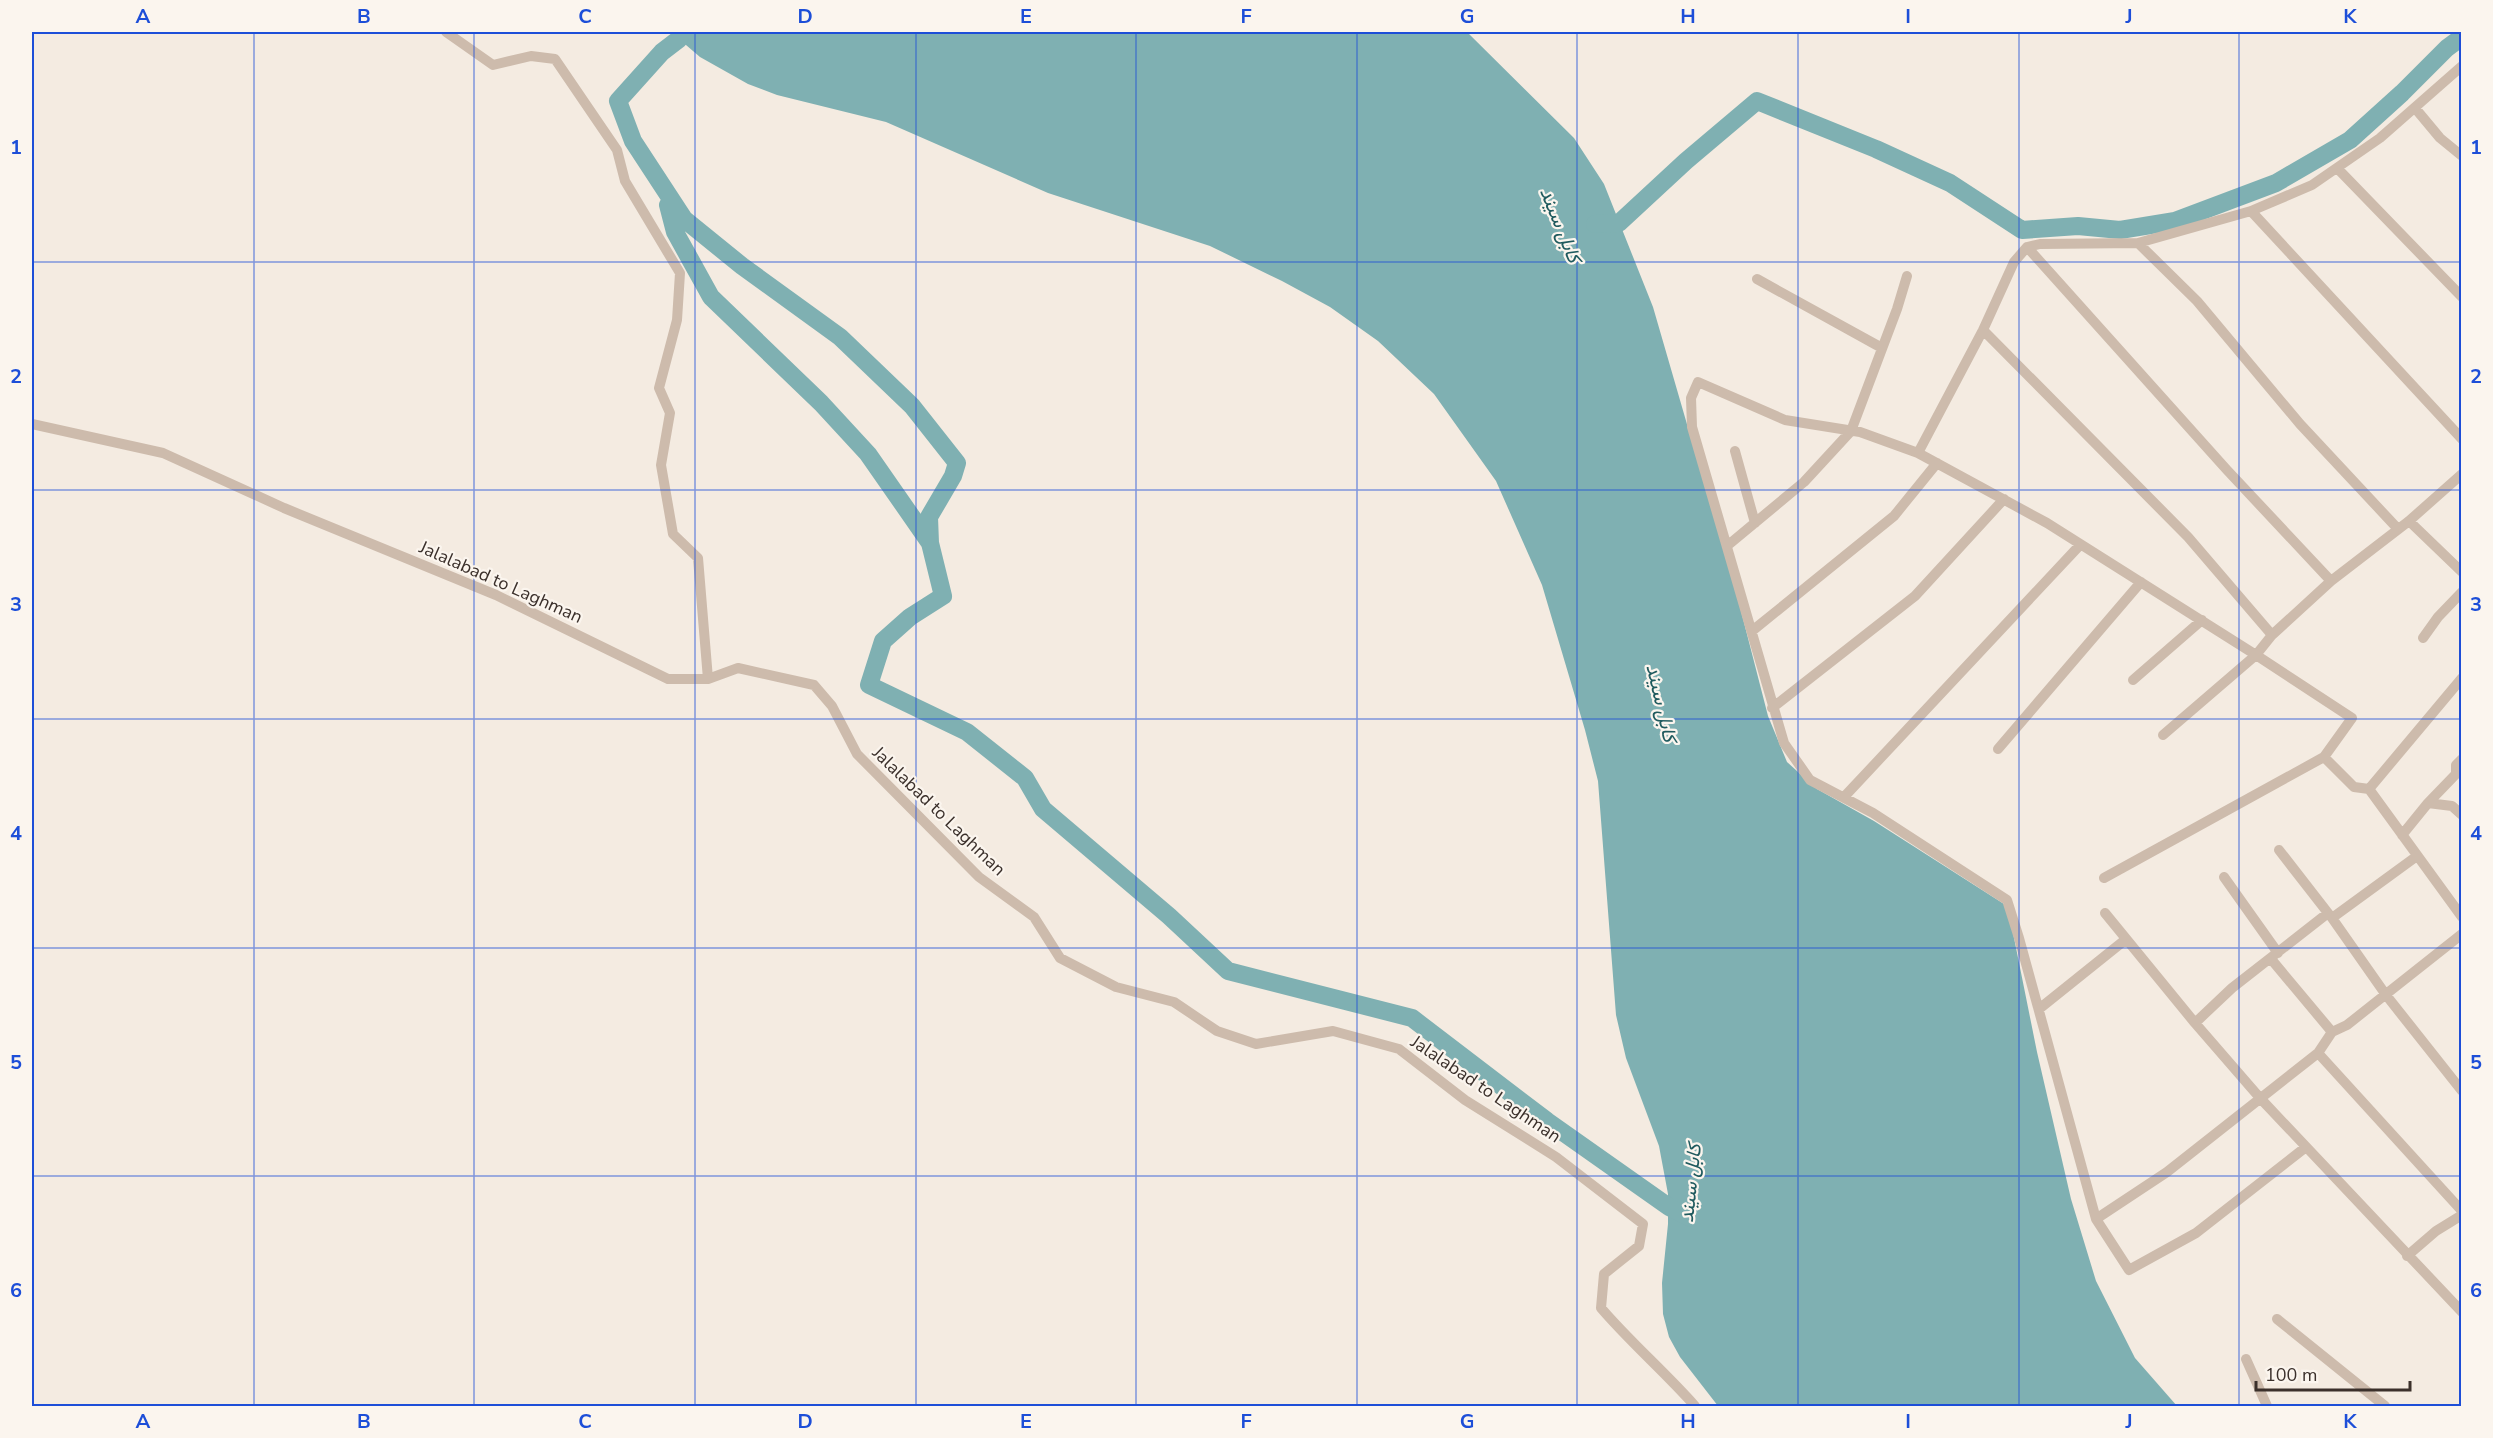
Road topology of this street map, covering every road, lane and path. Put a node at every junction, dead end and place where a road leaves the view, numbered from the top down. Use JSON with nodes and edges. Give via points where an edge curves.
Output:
{"nodes":[{"id":1,"x":446,"y":32,"type":"edge"},
{"id":2,"x":2462,"y":66,"type":"edge"},
{"id":3,"x":2415,"y":108,"type":"junction"},
{"id":4,"x":2462,"y":156,"type":"edge"},
{"id":5,"x":2337,"y":168,"type":"junction"},
{"id":6,"x":2251,"y":211,"type":"junction"},
{"id":7,"x":2139,"y":243,"type":"junction"},
{"id":8,"x":2026,"y":247,"type":"junction"},
{"id":9,"x":1907,"y":276,"type":"dead end"},
{"id":10,"x":1757,"y":279,"type":"dead end"},
{"id":11,"x":2462,"y":297,"type":"edge"},
{"id":12,"x":1983,"y":330,"type":"junction"},
{"id":13,"x":1882,"y":348,"type":"junction"},
{"id":14,"x":32,"y":424,"type":"edge"},
{"id":15,"x":1851,"y":431,"type":"junction"},
{"id":16,"x":2462,"y":439,"type":"edge"},
{"id":17,"x":1735,"y":451,"type":"dead end"},
{"id":18,"x":1918,"y":453,"type":"junction"},
{"id":19,"x":1937,"y":463,"type":"junction"},
{"id":20,"x":2462,"y":474,"type":"edge"},
{"id":21,"x":2004,"y":499,"type":"junction"},
{"id":22,"x":2409,"y":521,"type":"junction"},
{"id":23,"x":1755,"y":523,"type":"junction"},
{"id":24,"x":2398,"y":529,"type":"junction"},
{"id":25,"x":2080,"y":545,"type":"junction"},
{"id":26,"x":1727,"y":546,"type":"junction"},
{"id":27,"x":2462,"y":572,"type":"edge"},
{"id":28,"x":2331,"y":581,"type":"junction"},
{"id":29,"x":2141,"y":582,"type":"junction"},
{"id":30,"x":2462,"y":592,"type":"edge"},
{"id":31,"x":2202,"y":620,"type":"junction"},
{"id":32,"x":1752,"y":631,"type":"junction"},
{"id":33,"x":2272,"y":635,"type":"junction"},
{"id":34,"x":2423,"y":638,"type":"dead end"},
{"id":35,"x":2256,"y":655,"type":"junction"},
{"id":36,"x":2462,"y":678,"type":"edge"},
{"id":37,"x":708,"y":679,"type":"junction"},
{"id":38,"x":2133,"y":680,"type":"dead end"},
{"id":39,"x":1772,"y":708,"type":"junction"},
{"id":40,"x":2163,"y":735,"type":"dead end"},
{"id":41,"x":1998,"y":748,"type":"dead end"},
{"id":42,"x":2324,"y":758,"type":"junction"},
{"id":43,"x":2462,"y":759,"type":"edge"},
{"id":44,"x":2369,"y":789,"type":"junction"},
{"id":45,"x":1844,"y":797,"type":"junction"},
{"id":46,"x":2428,"y":803,"type":"junction"},
{"id":47,"x":2462,"y":815,"type":"edge"},
{"id":48,"x":2403,"y":835,"type":"junction"},
{"id":49,"x":2279,"y":850,"type":"dead end"},
{"id":50,"x":2417,"y":856,"type":"junction"},
{"id":51,"x":2224,"y":877,"type":"dead end"},
{"id":52,"x":2104,"y":878,"type":"dead end"},
{"id":53,"x":2105,"y":914,"type":"dead end"},
{"id":54,"x":2330,"y":916,"type":"junction"},
{"id":55,"x":2462,"y":917,"type":"edge"},
{"id":56,"x":2462,"y":934,"type":"edge"},
{"id":57,"x":2125,"y":940,"type":"junction"},
{"id":58,"x":2275,"y":956,"type":"junction"},
{"id":59,"x":2386,"y":995,"type":"junction"},
{"id":60,"x":2039,"y":1009,"type":"junction"},
{"id":61,"x":2195,"y":1023,"type":"junction"},
{"id":62,"x":2332,"y":1032,"type":"junction"},
{"id":63,"x":2318,"y":1053,"type":"junction"},
{"id":64,"x":2462,"y":1091,"type":"edge"},
{"id":65,"x":2260,"y":1098,"type":"junction"},
{"id":66,"x":2307,"y":1147,"type":"junction"},
{"id":67,"x":2462,"y":1213,"type":"edge"},
{"id":68,"x":2096,"y":1219,"type":"junction"},
{"id":69,"x":2407,"y":1256,"type":"junction"},
{"id":70,"x":2462,"y":1312,"type":"edge"},
{"id":71,"x":2277,"y":1318,"type":"dead end"},
{"id":72,"x":2246,"y":1359,"type":"dead end"},
{"id":73,"x":1695,"y":1407,"type":"edge"},
{"id":74,"x":2267,"y":1407,"type":"edge"},
{"id":75,"x":2385,"y":1407,"type":"edge"}],
"edges":[{"from":1,"to":37,"type":"street","via":[[493,65],[531,56],[555,59],[617,150],[625,181],[680,273],[677,320],[659,388],[670,413],[661,465],[673,534],[698,558]]},
{"from":2,"to":3,"type":"street"},
{"from":3,"to":4,"type":"street","via":[[2440,138]]},
{"from":3,"to":5,"type":"street"},
{"from":5,"to":6,"type":"street","via":[[2312,184]]},
{"from":5,"to":11,"type":"street"},
{"from":6,"to":7,"type":"street"},
{"from":6,"to":16,"type":"street"},
{"from":7,"to":8,"type":"street"},
{"from":7,"to":24,"type":"street","via":[[2197,301],[2300,424]]},
{"from":8,"to":12,"type":"street","via":[[2014,262]]},
{"from":8,"to":28,"type":"street"},
{"from":9,"to":13,"type":"street"},
{"from":10,"to":13,"type":"street"},
{"from":12,"to":18,"type":"street"},
{"from":12,"to":33,"type":"street","via":[[2188,537]]},
{"from":13,"to":15,"type":"street"},
{"from":14,"to":37,"type":"street","name":"Jalalabad to Laghman","via":[[163,453],[284,508],[496,595],[668,679]]},
{"from":15,"to":18,"type":"street"},
{"from":15,"to":23,"type":"street","via":[[1804,482]]},
{"from":15,"to":26,"type":"street","via":[[1785,420],[1698,382],[1691,399],[1692,427]]},
{"from":17,"to":23,"type":"street"},
{"from":18,"to":19,"type":"street"},
{"from":19,"to":21,"type":"street"},
{"from":19,"to":32,"type":"street","via":[[1894,516]]},
{"from":20,"to":22,"type":"street"},
{"from":21,"to":25,"type":"street"},
{"from":21,"to":39,"type":"street","via":[[1915,596]]},
{"from":22,"to":24,"type":"street"},
{"from":22,"to":27,"type":"street"},
{"from":23,"to":26,"type":"street"},
{"from":24,"to":28,"type":"street"},
{"from":25,"to":29,"type":"street"},
{"from":25,"to":45,"type":"street"},
{"from":26,"to":32,"type":"street"},
{"from":28,"to":33,"type":"street"},
{"from":29,"to":31,"type":"street"},
{"from":29,"to":41,"type":"street"},
{"from":30,"to":34,"type":"street"},
{"from":31,"to":35,"type":"street"},
{"from":31,"to":38,"type":"street"},
{"from":32,"to":39,"type":"street"},
{"from":33,"to":35,"type":"street"},
{"from":35,"to":40,"type":"street"},
{"from":35,"to":42,"type":"street","via":[[2352,718]]},
{"from":36,"to":44,"type":"street"},
{"from":37,"to":73,"type":"street","name":"Jalalabad to Laghman","via":[[738,668],[814,685],[832,706],[857,754],[979,878],[1034,917],[1060,958],[1116,987],[1174,1002],[1217,1031],[1256,1044],[1333,1031],[1399,1049],[1465,1100],[1556,1157],[1642,1224],[1639,1246],[1604,1274],[1601,1308]]},
{"from":39,"to":45,"type":"street","via":[[1784,743],[1810,780]]},
{"from":42,"to":44,"type":"street","via":[[2354,787]]},
{"from":42,"to":52,"type":"street"},
{"from":43,"to":46,"type":"street","via":[[2456,765],[2456,774]]},
{"from":44,"to":48,"type":"street"},
{"from":45,"to":60,"type":"street","via":[[2007,900]]},
{"from":46,"to":47,"type":"street","via":[[2452,806]]},
{"from":46,"to":48,"type":"street"},
{"from":48,"to":50,"type":"street"},
{"from":49,"to":54,"type":"street"},
{"from":50,"to":54,"type":"street"},
{"from":50,"to":55,"type":"street"},
{"from":51,"to":58,"type":"street"},
{"from":53,"to":57,"type":"street"},
{"from":54,"to":58,"type":"street"},
{"from":54,"to":59,"type":"street"},
{"from":56,"to":59,"type":"street"},
{"from":57,"to":60,"type":"street"},
{"from":57,"to":61,"type":"street"},
{"from":58,"to":61,"type":"street","via":[[2232,988]]},
{"from":58,"to":62,"type":"street"},
{"from":59,"to":62,"type":"street"},
{"from":59,"to":64,"type":"street"},
{"from":60,"to":68,"type":"street"},
{"from":61,"to":65,"type":"street"},
{"from":62,"to":63,"type":"street"},
{"from":63,"to":65,"type":"street"},
{"from":63,"to":67,"type":"street"},
{"from":65,"to":66,"type":"street"},
{"from":65,"to":68,"type":"street","via":[[2167,1172]]},
{"from":66,"to":68,"type":"street","via":[[2196,1233],[2129,1270]]},
{"from":66,"to":69,"type":"street"},
{"from":67,"to":69,"type":"street"},
{"from":69,"to":70,"type":"street"},
{"from":71,"to":75,"type":"street"},
{"from":72,"to":74,"type":"street"}]}
